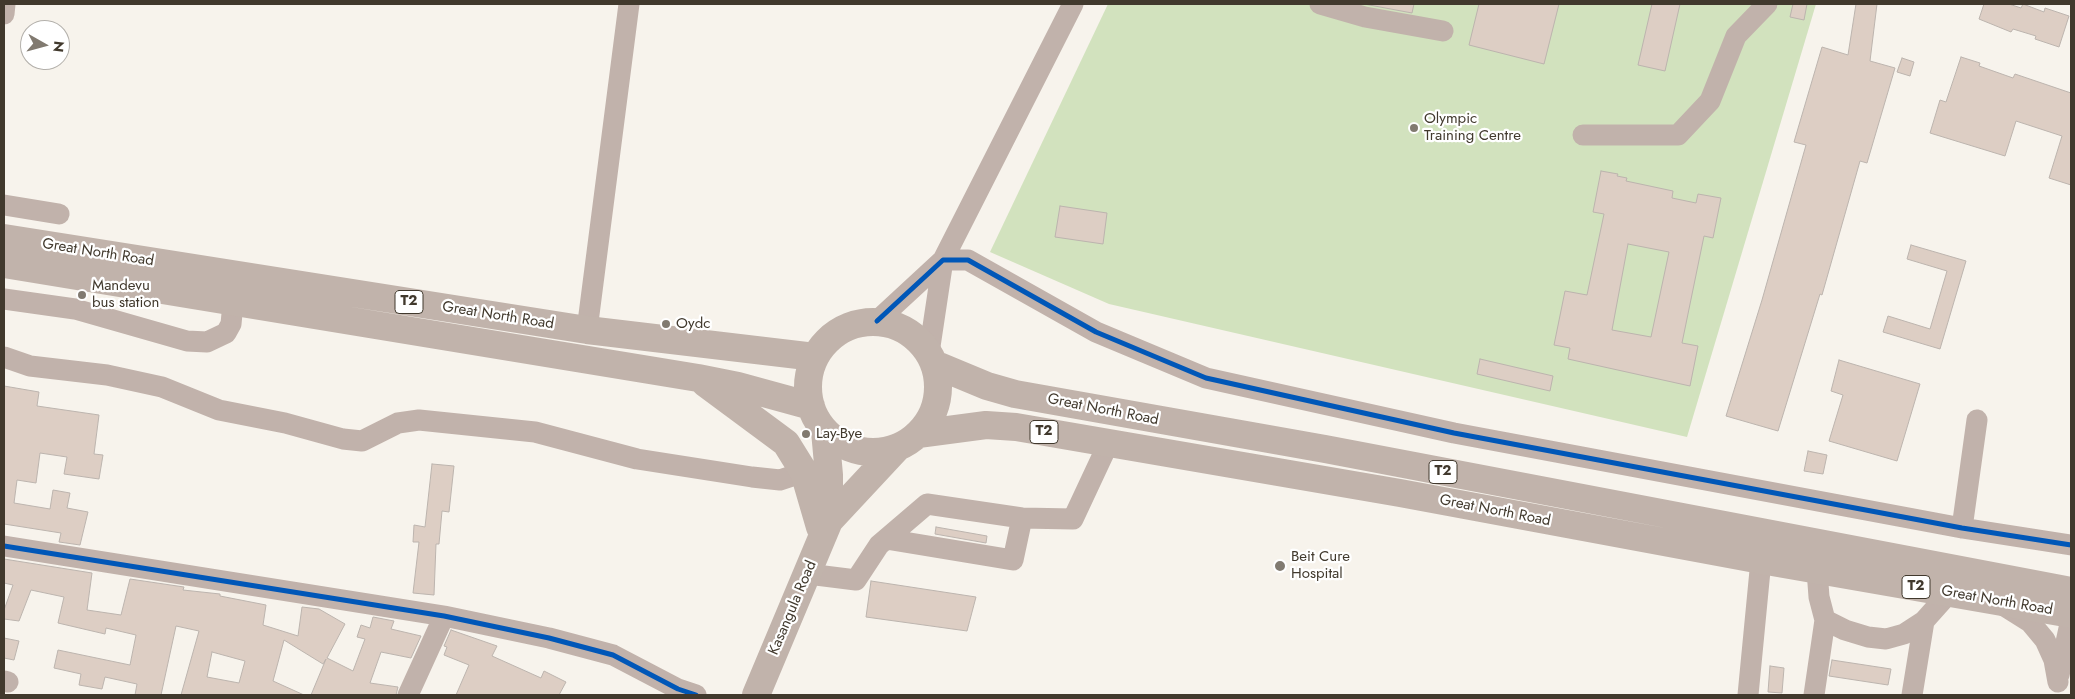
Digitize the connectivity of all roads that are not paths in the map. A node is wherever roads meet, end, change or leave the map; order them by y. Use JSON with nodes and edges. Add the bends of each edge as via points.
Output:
{"nodes":[{"id":1,"x":5,"y":4,"type":"edge"},
{"id":2,"x":629,"y":4,"type":"edge"},
{"id":3,"x":1073,"y":4,"type":"edge"},
{"id":4,"x":1320,"y":4,"type":"edge"},
{"id":5,"x":1767,"y":4,"type":"edge"},
{"id":6,"x":4,"y":14,"type":"edge"},
{"id":7,"x":1444,"y":31,"type":"dead end"},
{"id":8,"x":1583,"y":135,"type":"dead end"},
{"id":9,"x":4,"y":205,"type":"edge"},
{"id":10,"x":60,"y":214,"type":"dead end"},
{"id":11,"x":4,"y":238,"type":"edge"},
{"id":12,"x":943,"y":260,"type":"junction"},
{"id":13,"x":4,"y":264,"type":"edge"},
{"id":14,"x":4,"y":299,"type":"edge"},
{"id":15,"x":233,"y":303,"type":"junction"},
{"id":16,"x":877,"y":321,"type":"junction"},
{"id":17,"x":587,"y":330,"type":"junction"},
{"id":18,"x":4,"y":357,"type":"edge"},
{"id":19,"x":815,"y":357,"type":"junction"},
{"id":20,"x":931,"y":358,"type":"junction"},
{"id":21,"x":698,"y":378,"type":"junction"},
{"id":22,"x":811,"y":406,"type":"junction"},
{"id":23,"x":1978,"y":420,"type":"dead end"},
{"id":24,"x":825,"y":431,"type":"junction"},
{"id":25,"x":908,"y":440,"type":"junction"},
{"id":26,"x":1109,"y":442,"type":"junction"},
{"id":27,"x":804,"y":472,"type":"junction"},
{"id":28,"x":1022,"y":518,"type":"junction"},
{"id":29,"x":1962,"y":528,"type":"junction"},
{"id":30,"x":826,"y":530,"type":"junction"},
{"id":31,"x":886,"y":539,"type":"junction"},
{"id":32,"x":2071,"y":545,"type":"edge"},
{"id":33,"x":4,"y":546,"type":"edge"},
{"id":34,"x":1761,"y":560,"type":"junction"},
{"id":35,"x":1817,"y":570,"type":"junction"},
{"id":36,"x":808,"y":574,"type":"junction"},
{"id":37,"x":2071,"y":591,"type":"edge"},
{"id":38,"x":1949,"y":593,"type":"junction"},
{"id":39,"x":1991,"y":600,"type":"junction"},
{"id":40,"x":2071,"y":614,"type":"edge"},
{"id":41,"x":444,"y":616,"type":"junction"},
{"id":42,"x":2071,"y":619,"type":"edge"},
{"id":43,"x":1825,"y":620,"type":"junction"},
{"id":44,"x":1924,"y":621,"type":"junction"},
{"id":45,"x":2058,"y":688,"type":"edge"},
{"id":46,"x":408,"y":695,"type":"edge"},
{"id":47,"x":696,"y":695,"type":"edge"},
{"id":48,"x":756,"y":695,"type":"edge"},
{"id":49,"x":1748,"y":695,"type":"edge"},
{"id":50,"x":1814,"y":695,"type":"edge"},
{"id":51,"x":1912,"y":695,"type":"edge"}],
"edges":[{"from":1,"to":6,"type":"street"},
{"from":2,"to":17,"type":"street"},
{"from":3,"to":12,"type":"street"},
{"from":4,"to":7,"type":"street","via":[[1365,17]]},
{"from":5,"to":8,"type":"street","via":[[1736,36],[1710,101],[1678,136]]},
{"from":9,"to":10,"type":"street"},
{"from":11,"to":17,"type":"main road","name":"Great North Road","number":"T2"},
{"from":12,"to":16,"type":"street"},
{"from":12,"to":20,"type":"street"},
{"from":12,"to":29,"type":"street","via":[[968,260],[1096,332],[1206,378],[1454,433]]},
{"from":13,"to":15,"type":"main road","name":"Great North Road","number":"T2"},
{"from":14,"to":15,"type":"street","via":[[75,309],[187,341],[207,342],[226,334],[231,324]]},
{"from":15,"to":21,"type":"main road","name":"Great North Road","number":"T2"},
{"from":16,"to":19,"type":"main road","number":"T2","via":[[858,323],[841,330]]},
{"from":16,"to":20,"type":"main road","number":"T2","via":[[912,334]]},
{"from":17,"to":19,"type":"main road","name":"Great North Road","number":"T2"},
{"from":18,"to":27,"type":"street","via":[[30,366],[107,375],[162,387],[219,410],[285,423],[343,440],[362,440],[398,423],[419,420],[535,432],[637,459],[752,477],[780,480]]},
{"from":19,"to":22,"type":"main road","number":"T2","via":[[808,381]]},
{"from":20,"to":25,"type":"main road","via":[[938,388],[936,401],[926,424]]},
{"from":20,"to":37,"type":"main road","name":"Great North Road","number":"T2","via":[[988,386],[1015,394],[1345,453]]},
{"from":21,"to":22,"type":"main road","name":"Great North Road","number":"T2"},
{"from":21,"to":27,"type":"main road","via":[[786,443]]},
{"from":22,"to":24,"type":"main road","number":"T2"},
{"from":23,"to":29,"type":"street"},
{"from":24,"to":25,"type":"main road","number":"T2","via":[[845,446],[865,452],[887,451]]},
{"from":24,"to":30,"type":"main road","name":"Kasangula Road","via":[[830,475]]},
{"from":25,"to":26,"type":"main road","name":"Great North Road","number":"T2","via":[[986,425]]},
{"from":25,"to":30,"type":"main road","name":"Kasangula Road"},
{"from":26,"to":28,"type":"street","via":[[1072,519]]},
{"from":26,"to":34,"type":"main road","name":"Great North Road","number":"T2"},
{"from":27,"to":30,"type":"main road"},
{"from":28,"to":31,"type":"street","via":[[927,504]]},
{"from":28,"to":31,"type":"street","via":[[1013,560]]},
{"from":29,"to":32,"type":"street"},
{"from":30,"to":36,"type":"main road","name":"Kasangula Road"},
{"from":31,"to":36,"type":"street","via":[[856,580]]},
{"from":33,"to":41,"type":"street"},
{"from":34,"to":35,"type":"main road","name":"Great North Road","number":"T2"},
{"from":34,"to":49,"type":"street"},
{"from":35,"to":38,"type":"main road","name":"Great North Road","number":"T2"},
{"from":35,"to":43,"type":"street"},
{"from":36,"to":48,"type":"main road","name":"Kasangula Road"},
{"from":38,"to":39,"type":"main road","name":"Great North Road","number":"T2"},
{"from":38,"to":44,"type":"street"},
{"from":39,"to":40,"type":"main road","name":"Great North Road","number":"T2"},
{"from":39,"to":45,"type":"street","via":[[2030,622],[2045,640],[2054,660]]},
{"from":41,"to":46,"type":"street"},
{"from":41,"to":47,"type":"street","via":[[613,655]]},
{"from":42,"to":45,"type":"street"},
{"from":43,"to":44,"type":"street","via":[[1845,630],[1886,639],[1904,634]]},
{"from":43,"to":50,"type":"street"},
{"from":44,"to":51,"type":"street"}]}
